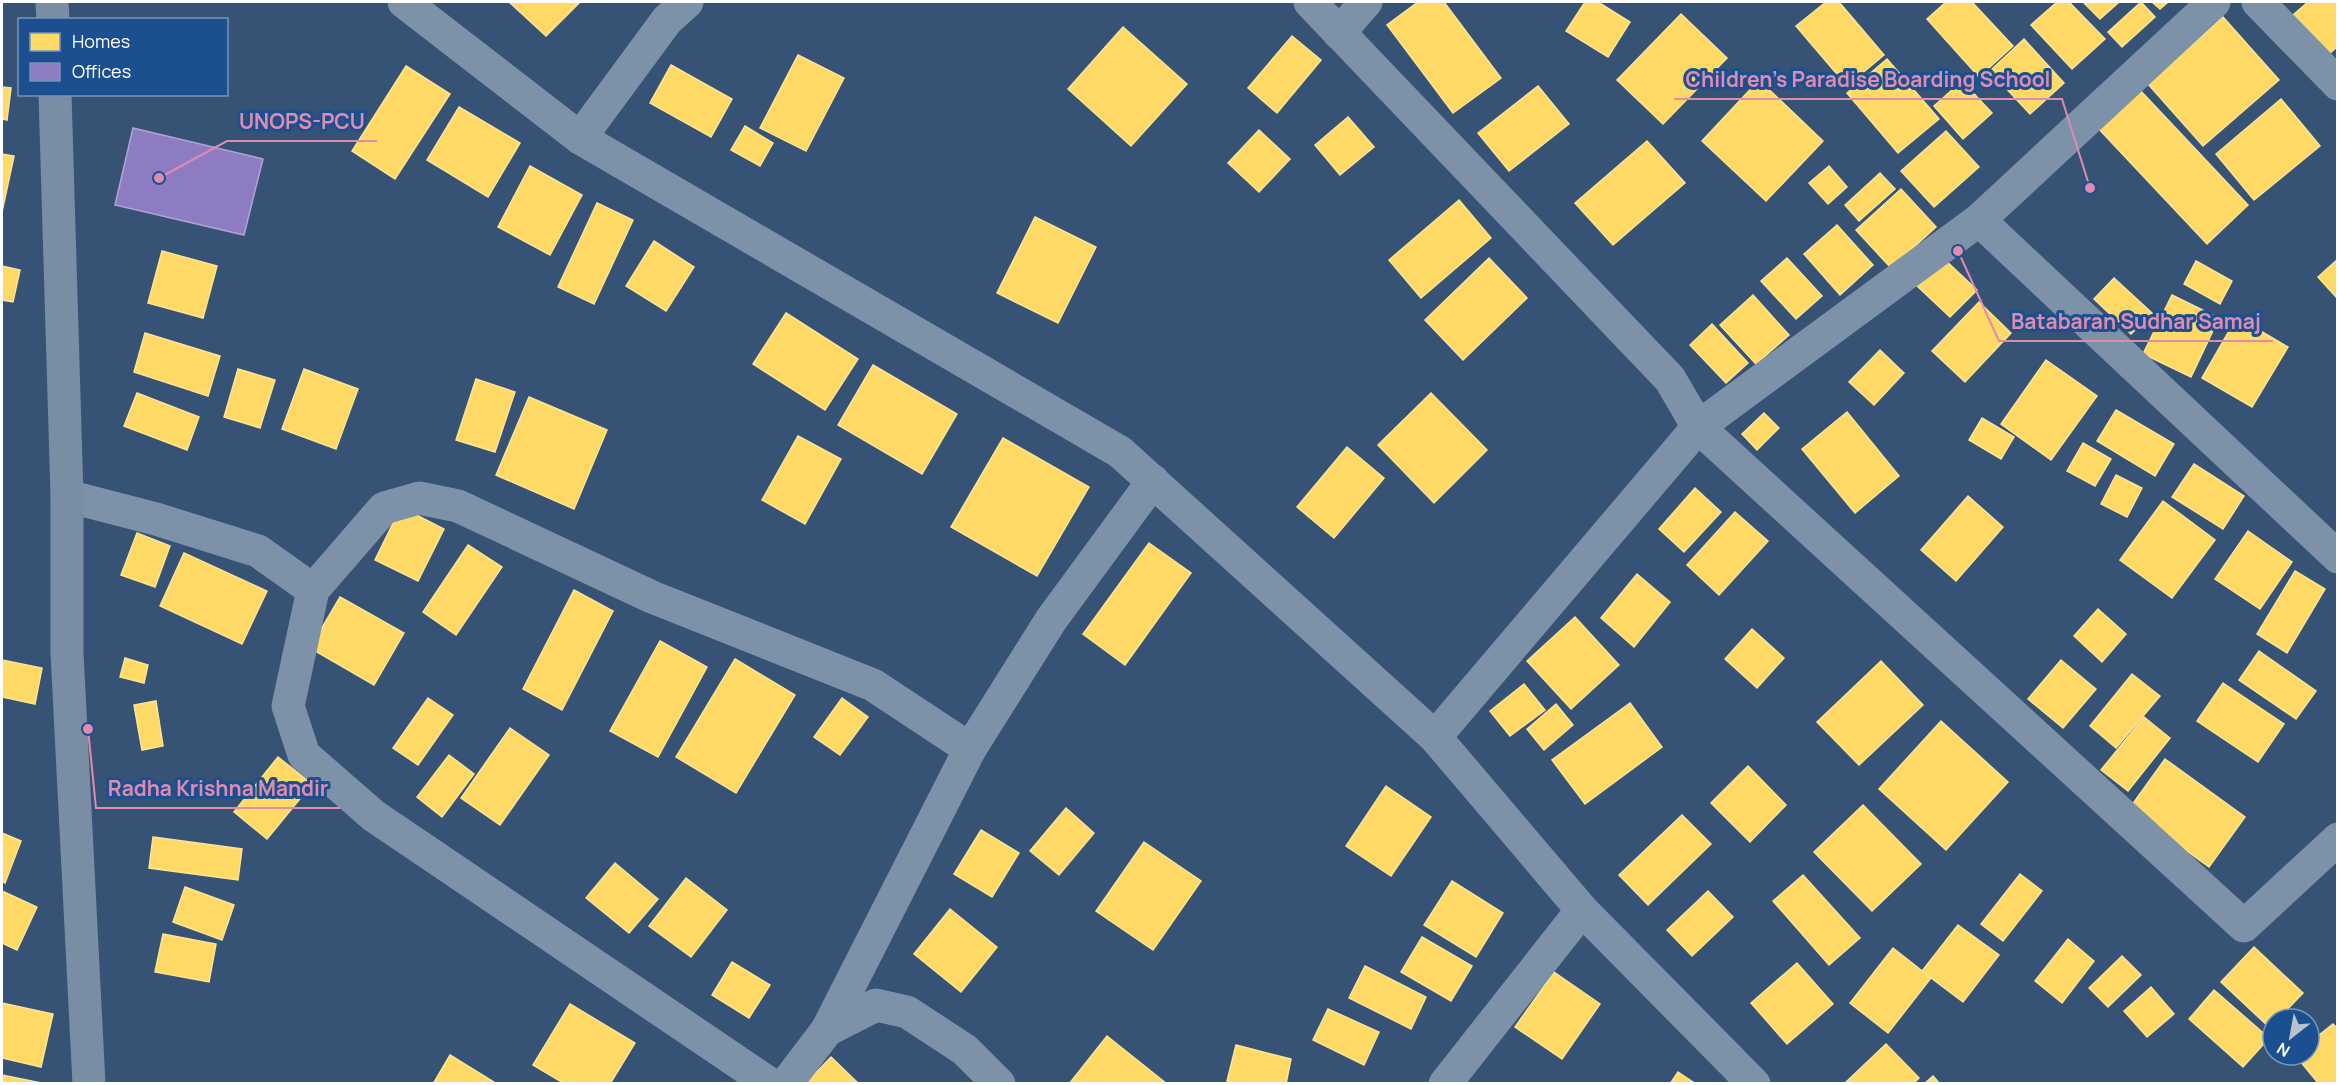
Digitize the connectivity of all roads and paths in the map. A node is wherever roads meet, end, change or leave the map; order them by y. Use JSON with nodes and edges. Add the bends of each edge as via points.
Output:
{"nodes":[{"id":1,"x":52,"y":2,"type":"edge"},
{"id":2,"x":404,"y":2,"type":"edge"},
{"id":3,"x":687,"y":2,"type":"edge"},
{"id":4,"x":1310,"y":2,"type":"edge"},
{"id":5,"x":1366,"y":2,"type":"edge"},
{"id":6,"x":2214,"y":2,"type":"edge"},
{"id":7,"x":2258,"y":2,"type":"edge"},
{"id":8,"x":53,"y":18,"type":"edge"},
{"id":9,"x":1339,"y":33,"type":"junction"},
{"id":10,"x":2337,"y":84,"type":"edge"},
{"id":11,"x":55,"y":96,"type":"edge"},
{"id":12,"x":580,"y":138,"type":"junction"},
{"id":13,"x":1979,"y":220,"type":"junction"},
{"id":14,"x":1698,"y":427,"type":"junction"},
{"id":15,"x":1153,"y":481,"type":"junction"},
{"id":16,"x":68,"y":496,"type":"junction"},
{"id":17,"x":2337,"y":556,"type":"edge"},
{"id":18,"x":313,"y":590,"type":"junction"},
{"id":19,"x":1435,"y":737,"type":"junction"},
{"id":20,"x":970,"y":749,"type":"junction"},
{"id":21,"x":2337,"y":839,"type":"edge"},
{"id":22,"x":1582,"y":910,"type":"junction"},
{"id":23,"x":827,"y":1030,"type":"junction"},
{"id":24,"x":89,"y":1083,"type":"edge"},
{"id":25,"x":770,"y":1083,"type":"edge"},
{"id":26,"x":786,"y":1083,"type":"edge"},
{"id":27,"x":999,"y":1083,"type":"edge"},
{"id":28,"x":1445,"y":1083,"type":"edge"},
{"id":29,"x":1754,"y":1083,"type":"edge"}],
"edges":[{"from":1,"to":8,"type":"street"},
{"from":2,"to":12,"type":"street"},
{"from":3,"to":12,"type":"street","via":[[667,20]]},
{"from":4,"to":9,"type":"street"},
{"from":5,"to":9,"type":"street"},
{"from":6,"to":13,"type":"street"},
{"from":7,"to":10,"type":"street"},
{"from":9,"to":14,"type":"street","via":[[1670,379]]},
{"from":11,"to":16,"type":"street"},
{"from":12,"to":15,"type":"street","via":[[1120,452]]},
{"from":13,"to":14,"type":"street"},
{"from":13,"to":17,"type":"street"},
{"from":14,"to":19,"type":"street"},
{"from":14,"to":21,"type":"street","via":[[2244,926]]},
{"from":15,"to":19,"type":"street"},
{"from":15,"to":20,"type":"street","via":[[1051,620]]},
{"from":16,"to":18,"type":"street","via":[[258,551]]},
{"from":16,"to":24,"type":"street","via":[[67,653]]},
{"from":18,"to":20,"type":"street","via":[[384,508],[419,498],[458,506],[652,597],[873,685]]},
{"from":18,"to":25,"type":"street","via":[[288,706],[304,755],[374,816]]},
{"from":19,"to":22,"type":"street"},
{"from":20,"to":23,"type":"street"},
{"from":22,"to":28,"type":"street"},
{"from":22,"to":29,"type":"street"},
{"from":23,"to":26,"type":"street"},
{"from":23,"to":27,"type":"street","via":[[876,1005],[907,1012],[965,1050]]}]}
